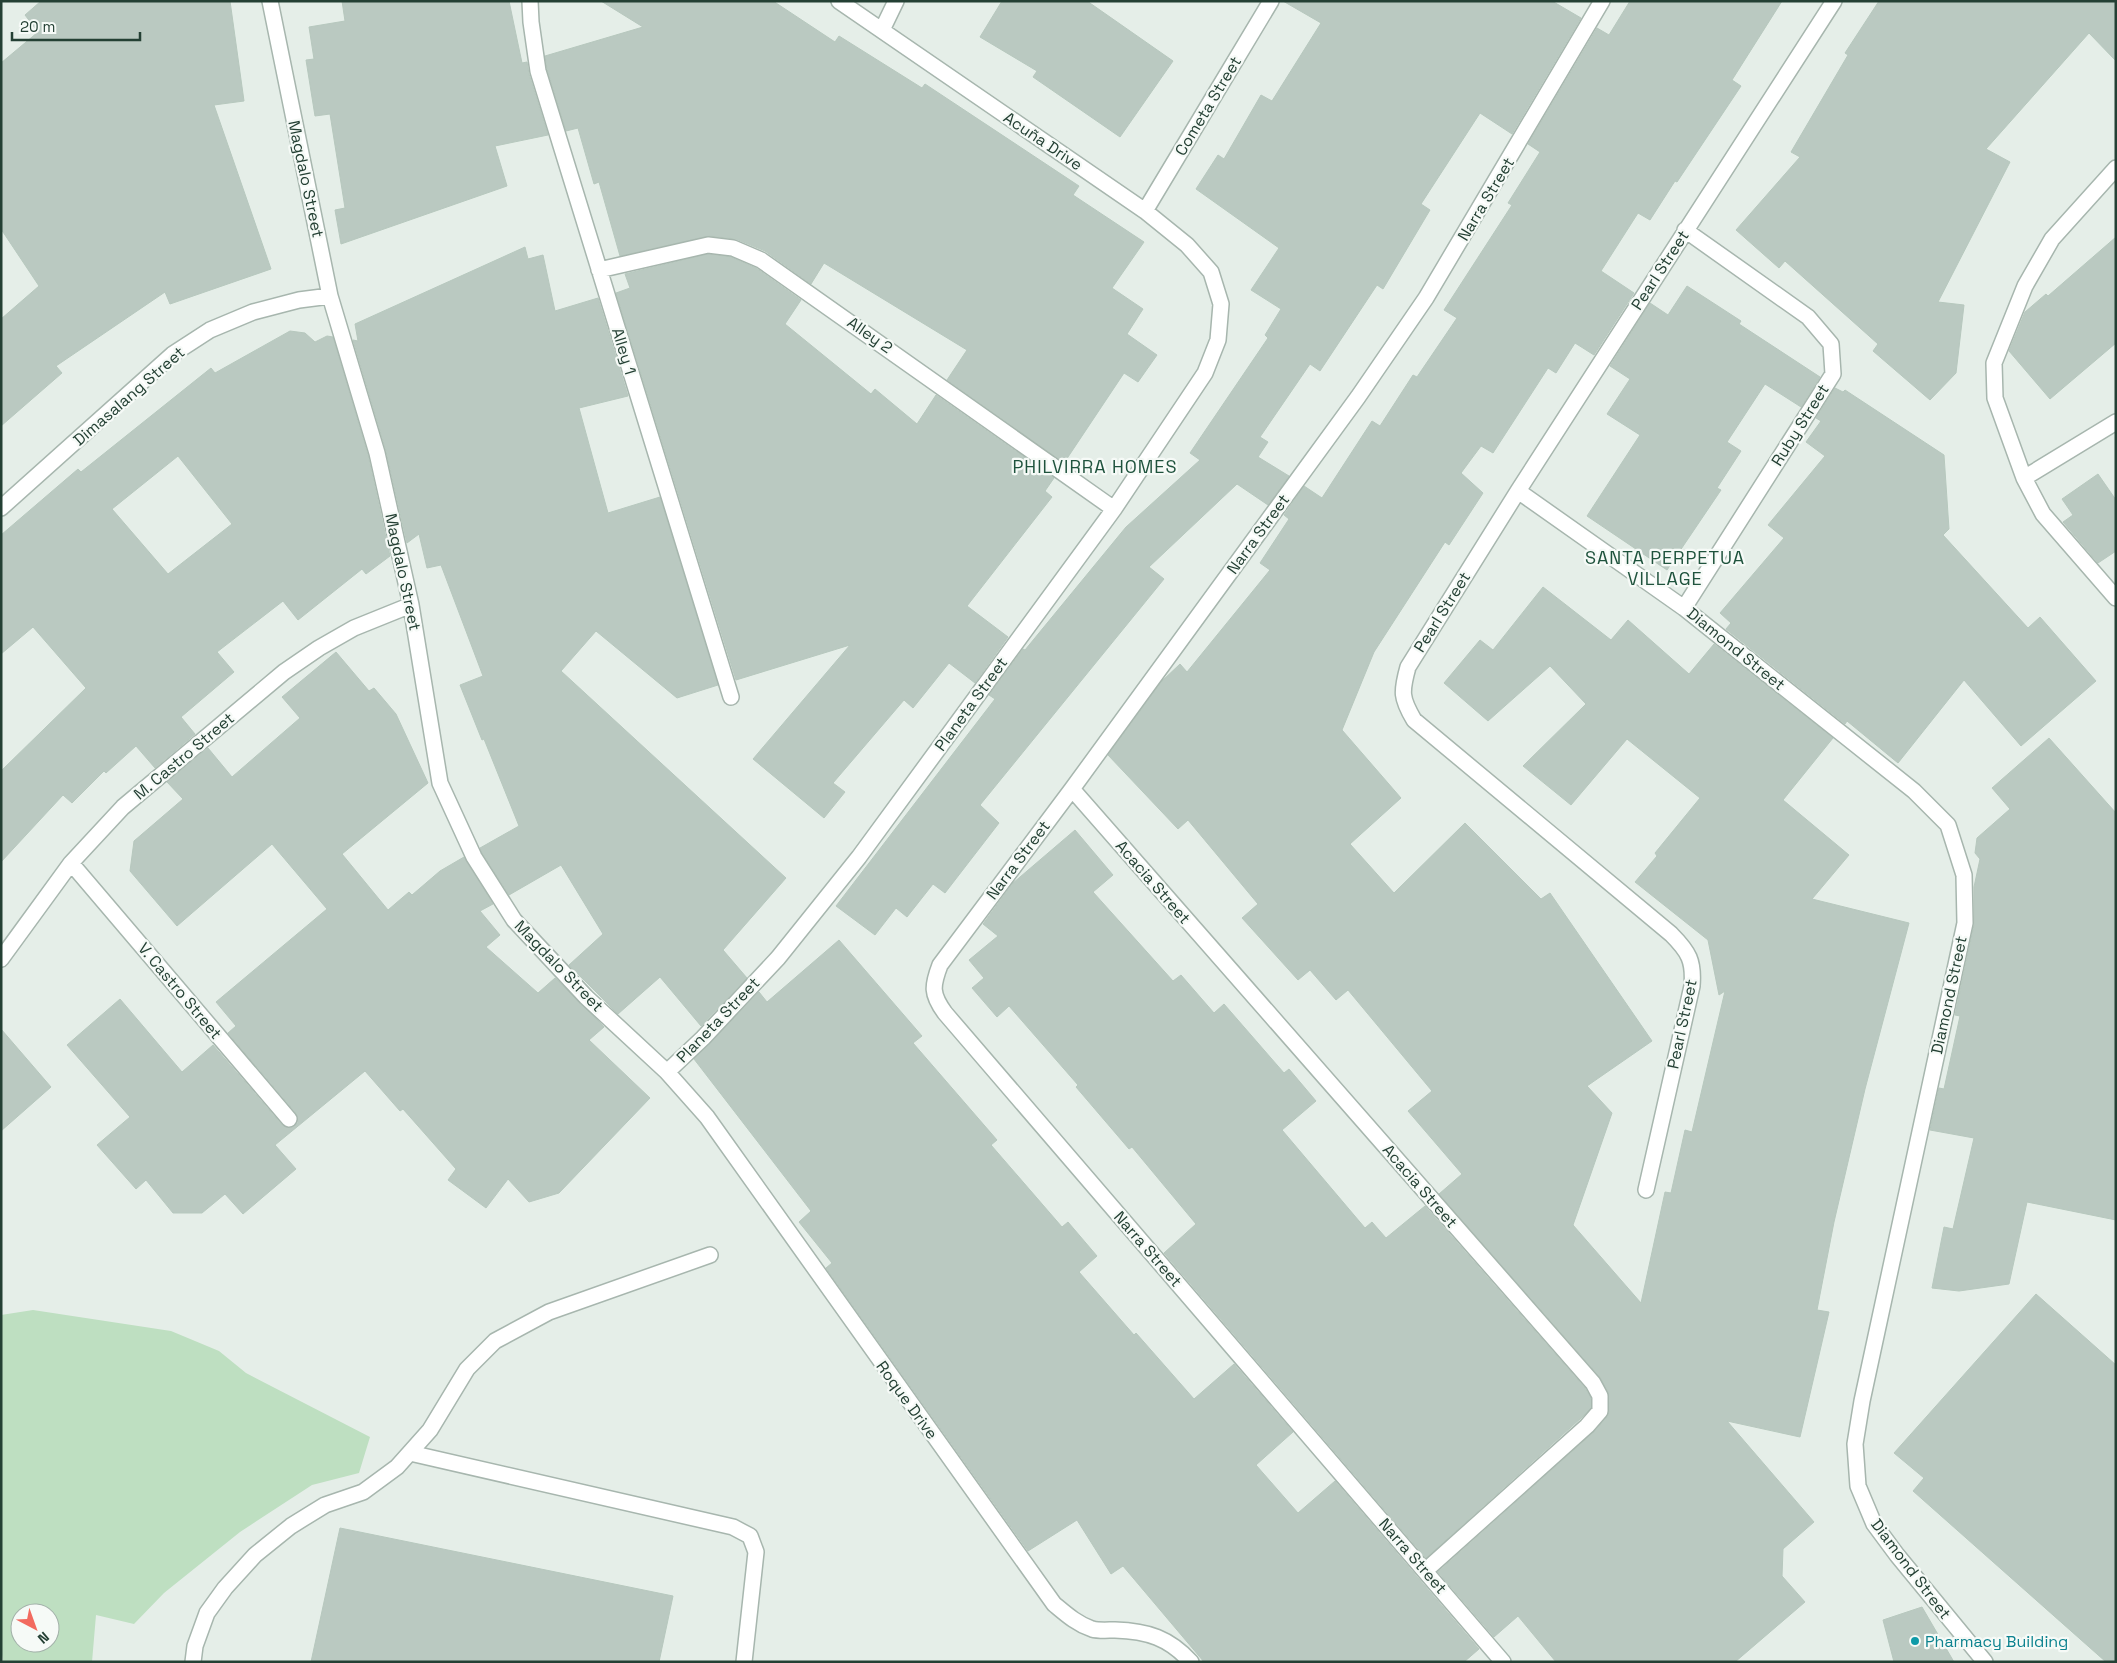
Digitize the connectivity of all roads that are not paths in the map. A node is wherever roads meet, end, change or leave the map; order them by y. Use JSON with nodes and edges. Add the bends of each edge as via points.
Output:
{"nodes":[{"id":1,"x":270,"y":1,"type":"edge"},
{"id":2,"x":530,"y":1,"type":"edge"},
{"id":3,"x":839,"y":1,"type":"edge"},
{"id":4,"x":896,"y":1,"type":"edge"},
{"id":5,"x":1271,"y":1,"type":"edge"},
{"id":6,"x":1602,"y":1,"type":"edge"},
{"id":7,"x":1834,"y":1,"type":"edge"},
{"id":8,"x":882,"y":30,"type":"junction"},
{"id":9,"x":2116,"y":168,"type":"edge"},
{"id":10,"x":1144,"y":211,"type":"junction"},
{"id":11,"x":1685,"y":230,"type":"junction"},
{"id":12,"x":599,"y":270,"type":"junction"},
{"id":13,"x":330,"y":296,"type":"junction"},
{"id":14,"x":1221,"y":304,"type":"joint"},
{"id":15,"x":2116,"y":422,"type":"edge"},
{"id":16,"x":2024,"y":478,"type":"junction"},
{"id":17,"x":1518,"y":491,"type":"junction"},
{"id":18,"x":1,"y":508,"type":"edge"},
{"id":19,"x":1114,"y":509,"type":"junction"},
{"id":20,"x":2116,"y":598,"type":"edge"},
{"id":21,"x":411,"y":605,"type":"junction"},
{"id":22,"x":1684,"y":608,"type":"junction"},
{"id":23,"x":731,"y":697,"type":"dead end"},
{"id":24,"x":1072,"y":789,"type":"junction"},
{"id":25,"x":71,"y":862,"type":"junction"},
{"id":26,"x":1,"y":959,"type":"edge"},
{"id":27,"x":667,"y":1072,"type":"junction"},
{"id":28,"x":289,"y":1120,"type":"dead end"},
{"id":29,"x":1646,"y":1190,"type":"dead end"},
{"id":30,"x":710,"y":1255,"type":"dead end"},
{"id":31,"x":410,"y":1453,"type":"junction"},
{"id":32,"x":1425,"y":1570,"type":"junction"},
{"id":33,"x":194,"y":1662,"type":"edge"},
{"id":34,"x":744,"y":1662,"type":"edge"},
{"id":35,"x":1192,"y":1662,"type":"edge"},
{"id":36,"x":1503,"y":1662,"type":"edge"},
{"id":37,"x":1985,"y":1662,"type":"edge"}],
"edges":[{"from":1,"to":13,"type":"street","name":"Magdalo Street"},
{"from":2,"to":12,"type":"street","name":"Alley 1","via":[[538,71]]},
{"from":3,"to":8,"type":"street","name":"Acuña Drive"},
{"from":4,"to":8,"type":"street"},
{"from":5,"to":10,"type":"street","name":"Cometa Street"},
{"from":6,"to":24,"type":"street","name":"Narra Street","via":[[1426,298],[1352,405]]},
{"from":7,"to":11,"type":"street","name":"Pearl Street"},
{"from":8,"to":10,"type":"street","name":"Acuña Drive"},
{"from":9,"to":16,"type":"street","via":[[2052,239],[2025,286],[1994,363],[1995,398]]},
{"from":10,"to":14,"type":"street","name":"Acuña Drive","via":[[1187,245],[1211,272]]},
{"from":11,"to":17,"type":"street","name":"Pearl Street"},
{"from":11,"to":22,"type":"street","name":"Ruby Street","via":[[1808,317],[1831,344],[1833,374]]},
{"from":12,"to":19,"type":"street","name":"Alley 2","via":[[708,245],[734,248],[761,260]]},
{"from":12,"to":23,"type":"street","name":"Alley 1"},
{"from":13,"to":18,"type":"street","name":"Dimasalang Street","via":[[253,312],[210,330],[173,354]]},
{"from":13,"to":21,"type":"street","name":"Magdalo Street","via":[[377,453]]},
{"from":14,"to":19,"type":"street","name":"Planeta Street","via":[[1218,340],[1205,373]]},
{"from":15,"to":16,"type":"street"},
{"from":16,"to":20,"type":"street","via":[[2043,514]]},
{"from":17,"to":22,"type":"street","name":"Diamond Street"},
{"from":17,"to":29,"type":"street","name":"Pearl Street","via":[[1408,667],[1403,685],[1404,703],[1414,720],[1430,734],[1686,948],[1693,968],[1692,986]]},
{"from":19,"to":27,"type":"street","name":"Planeta Street","via":[[859,857],[778,958]]},
{"from":21,"to":25,"type":"street","name":"M. Castro Street","via":[[354,628],[284,672],[123,807]]},
{"from":21,"to":27,"type":"street","name":"Magdalo Street","via":[[440,783],[474,857],[514,920],[543,953]]},
{"from":22,"to":37,"type":"street","name":"Diamond Street","via":[[1914,791],[1948,825],[1964,875],[1965,923],[1855,1444],[1858,1486],[1874,1524]]},
{"from":24,"to":32,"type":"street","name":"Narra Street","via":[[940,965],[933,982],[935,1000]]},
{"from":24,"to":32,"type":"street","name":"Acacia Street","via":[[1587,1376],[1600,1396],[1600,1411],[1587,1426]]},
{"from":25,"to":26,"type":"street","name":"M. Castro Street"},
{"from":25,"to":28,"type":"street","name":"V. Castro Street"},
{"from":27,"to":35,"type":"street","name":"Roque Drive","via":[[707,1117],[1054,1604],[1074,1622],[1094,1630],[1156,1636],[1173,1644]]},
{"from":30,"to":31,"type":"street","via":[[549,1312],[495,1341],[466,1369],[430,1430]]},
{"from":31,"to":33,"type":"street","via":[[363,1492],[325,1506],[292,1526],[255,1555],[208,1612],[195,1646]]},
{"from":31,"to":34,"type":"street","via":[[733,1527],[750,1536],[756,1552]]},
{"from":32,"to":36,"type":"street","name":"Narra Street"}]}
